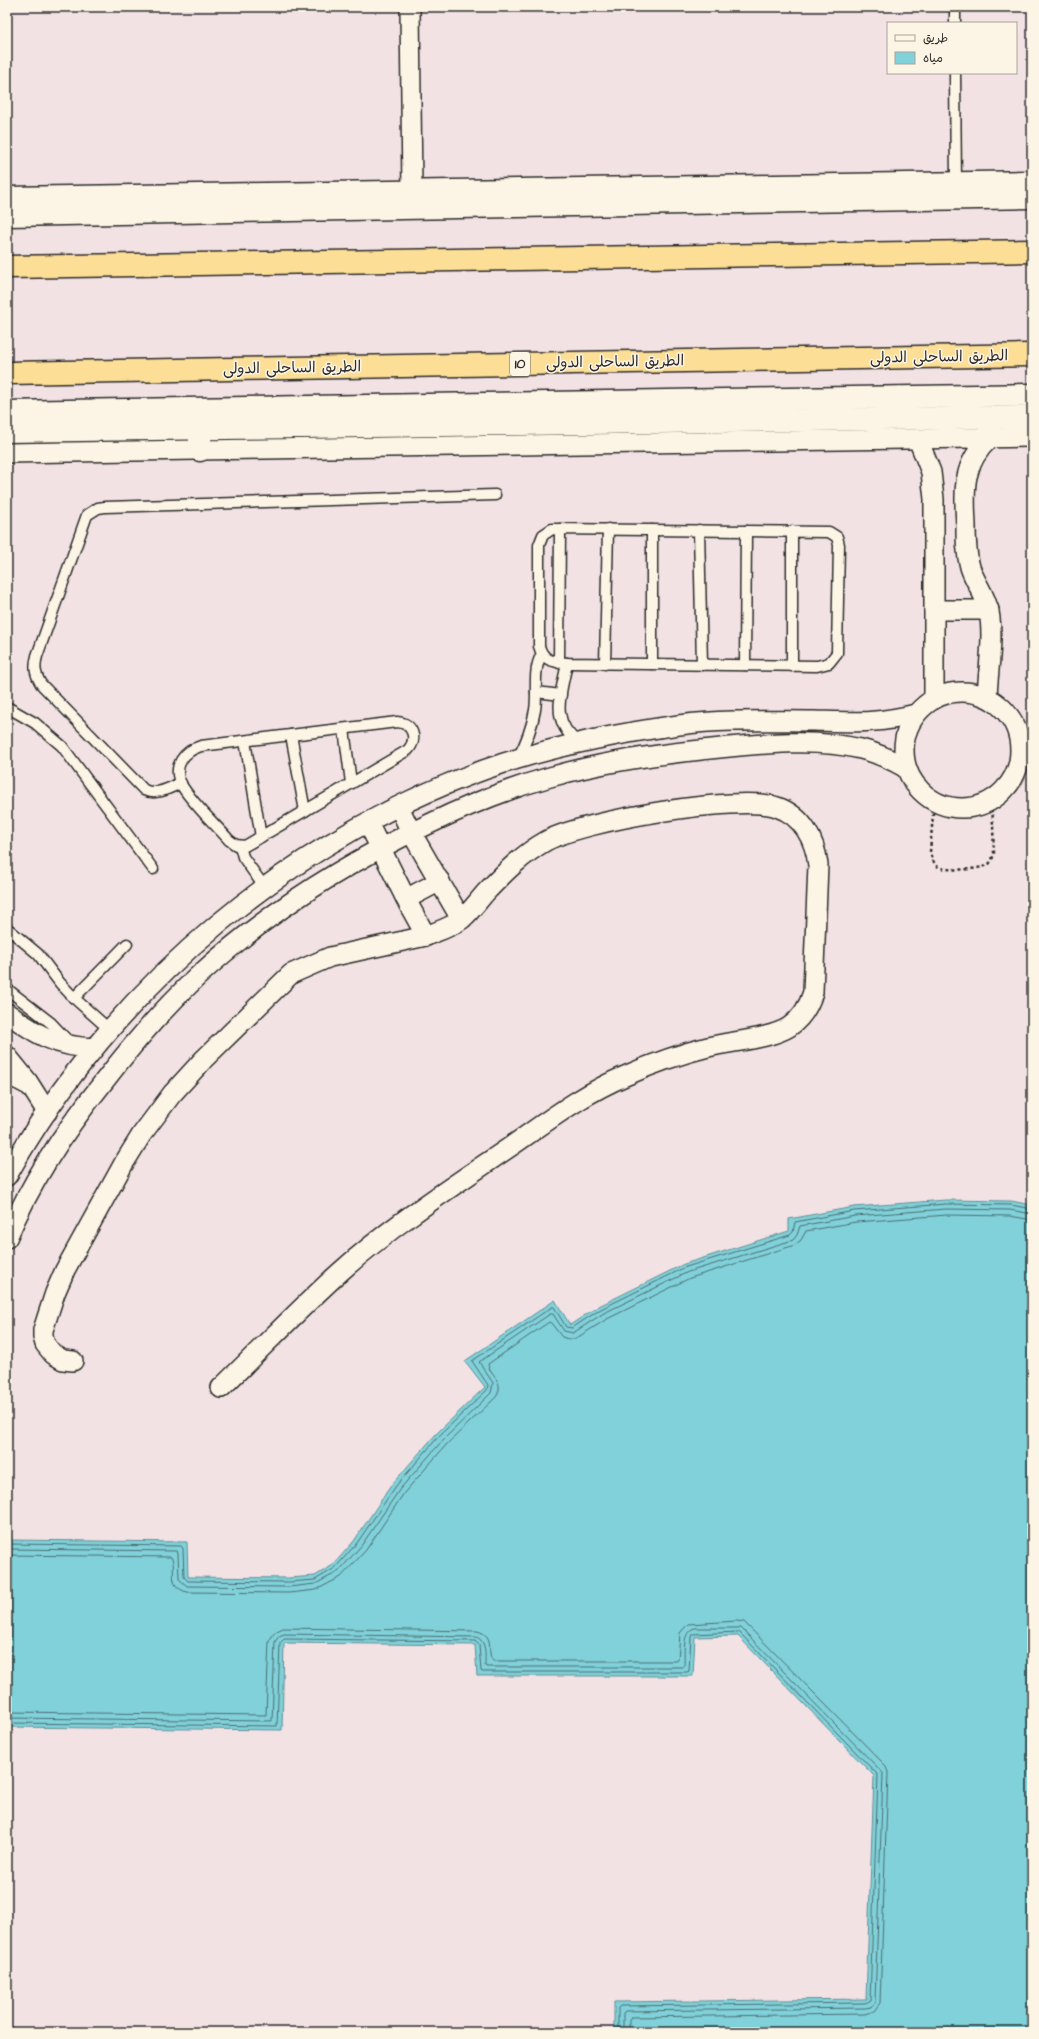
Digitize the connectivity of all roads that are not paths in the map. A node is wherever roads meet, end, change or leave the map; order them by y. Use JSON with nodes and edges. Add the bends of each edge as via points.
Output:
{"nodes":[{"id":1,"x":410,"y":7,"type":"edge"},
{"id":2,"x":955,"y":7,"type":"edge"},
{"id":3,"x":955,"y":22,"type":"edge"},
{"id":4,"x":955,"y":74,"type":"edge"},
{"id":5,"x":1032,"y":182,"type":"edge"},
{"id":6,"x":956,"y":183,"type":"junction"},
{"id":7,"x":412,"y":192,"type":"junction"},
{"id":8,"x":1032,"y":197,"type":"edge"},
{"id":9,"x":7,"y":198,"type":"edge"},
{"id":10,"x":7,"y":215,"type":"edge"},
{"id":11,"x":1032,"y":251,"type":"edge"},
{"id":12,"x":7,"y":267,"type":"edge"},
{"id":13,"x":1032,"y":355,"type":"edge"},
{"id":14,"x":7,"y":372,"type":"edge"},
{"id":15,"x":1032,"y":396,"type":"edge"},
{"id":16,"x":7,"y":412,"type":"edge"},
{"id":17,"x":1032,"y":417,"type":"edge"},
{"id":18,"x":990,"y":428,"type":"junction"},
{"id":19,"x":7,"y":431,"type":"edge"},
{"id":20,"x":1032,"y":437,"type":"edge"},
{"id":21,"x":200,"y":439,"type":"junction"},
{"id":22,"x":918,"y":439,"type":"junction"},
{"id":23,"x":7,"y":453,"type":"edge"},
{"id":24,"x":495,"y":496,"type":"dead end"},
{"id":25,"x":560,"y":529,"type":"junction"},
{"id":26,"x":608,"y":529,"type":"junction"},
{"id":27,"x":652,"y":530,"type":"junction"},
{"id":28,"x":699,"y":530,"type":"junction"},
{"id":29,"x":746,"y":531,"type":"junction"},
{"id":30,"x":792,"y":531,"type":"junction"},
{"id":31,"x":934,"y":610,"type":"junction"},
{"id":32,"x":989,"y":610,"type":"junction"},
{"id":33,"x":542,"y":654,"type":"junction"},
{"id":34,"x":563,"y":663,"type":"junction"},
{"id":35,"x":605,"y":664,"type":"junction"},
{"id":36,"x":652,"y":664,"type":"junction"},
{"id":37,"x":702,"y":665,"type":"junction"},
{"id":38,"x":745,"y":665,"type":"junction"},
{"id":39,"x":792,"y":666,"type":"junction"},
{"id":40,"x":536,"y":692,"type":"junction"},
{"id":41,"x":561,"y":695,"type":"junction"},
{"id":42,"x":987,"y":697,"type":"junction"},
{"id":43,"x":934,"y":699,"type":"junction"},
{"id":44,"x":7,"y":707,"type":"edge"},
{"id":45,"x":916,"y":714,"type":"junction"},
{"id":46,"x":1012,"y":719,"type":"junction"},
{"id":47,"x":1032,"y":725,"type":"edge"},
{"id":48,"x":344,"y":729,"type":"junction"},
{"id":49,"x":291,"y":735,"type":"junction"},
{"id":50,"x":245,"y":741,"type":"junction"},
{"id":51,"x":580,"y":743,"type":"junction"},
{"id":52,"x":517,"y":760,"type":"junction"},
{"id":53,"x":1032,"y":764,"type":"edge"},
{"id":54,"x":906,"y":768,"type":"junction"},
{"id":55,"x":1013,"y":779,"type":"junction"},
{"id":56,"x":181,"y":783,"type":"junction"},
{"id":57,"x":351,"y":783,"type":"junction"},
{"id":58,"x":399,"y":807,"type":"junction"},
{"id":59,"x":305,"y":811,"type":"junction"},
{"id":60,"x":368,"y":823,"type":"junction"},
{"id":61,"x":411,"y":832,"type":"junction"},
{"id":62,"x":261,"y":837,"type":"junction"},
{"id":63,"x":240,"y":846,"type":"junction"},
{"id":64,"x":381,"y":848,"type":"junction"},
{"id":65,"x":153,"y":869,"type":"dead end"},
{"id":66,"x":440,"y":881,"type":"junction"},
{"id":67,"x":265,"y":888,"type":"junction"},
{"id":68,"x":406,"y":899,"type":"junction"},
{"id":69,"x":461,"y":920,"type":"junction"},
{"id":70,"x":7,"y":928,"type":"edge"},
{"id":71,"x":426,"y":936,"type":"junction"},
{"id":72,"x":127,"y":944,"type":"dead end"},
{"id":73,"x":177,"y":960,"type":"junction"},
{"id":74,"x":196,"y":978,"type":"junction"},
{"id":75,"x":7,"y":989,"type":"edge"},
{"id":76,"x":74,"y":998,"type":"junction"},
{"id":77,"x":7,"y":1013,"type":"edge"},
{"id":78,"x":102,"y":1039,"type":"junction"},
{"id":79,"x":73,"y":1047,"type":"junction"},
{"id":80,"x":125,"y":1054,"type":"junction"},
{"id":81,"x":7,"y":1056,"type":"edge"},
{"id":82,"x":7,"y":1079,"type":"edge"},
{"id":83,"x":37,"y":1095,"type":"junction"},
{"id":84,"x":47,"y":1112,"type":"junction"},
{"id":85,"x":7,"y":1176,"type":"edge"},
{"id":86,"x":7,"y":1183,"type":"edge"},
{"id":87,"x":28,"y":1195,"type":"junction"},
{"id":88,"x":7,"y":1238,"type":"edge"},
{"id":89,"x":73,"y":1361,"type":"dead end"},
{"id":90,"x":221,"y":1388,"type":"dead end"}],
"edges":[{"from":1,"to":7,"type":"street"},
{"from":2,"to":3,"type":"lane"},
{"from":4,"to":6,"type":"lane"},
{"from":5,"to":6,"type":"main road"},
{"from":6,"to":7,"type":"main road"},
{"from":7,"to":9,"type":"main road"},
{"from":8,"to":10,"type":"main road"},
{"from":11,"to":12,"type":"highway"},
{"from":13,"to":14,"type":"highway","name":"الطريق الساحلى الدولى","number":"10"},
{"from":15,"to":16,"type":"main road"},
{"from":17,"to":18,"type":"main road"},
{"from":18,"to":20,"type":"street"},
{"from":18,"to":21,"type":"main road"},
{"from":18,"to":22,"type":"street"},
{"from":18,"to":32,"type":"street","via":[[970,464],[965,486],[968,559]]},
{"from":19,"to":21,"type":"main road"},
{"from":21,"to":22,"type":"street"},
{"from":21,"to":23,"type":"street"},
{"from":22,"to":31,"type":"street","via":[[926,455],[934,486]]},
{"from":24,"to":56,"type":"lane","via":[[105,507],[87,515],[37,656],[37,678],[144,790],[154,793]]},
{"from":25,"to":26,"type":"lane"},
{"from":25,"to":33,"type":"lane","via":[[547,531],[539,545],[539,646]]},
{"from":25,"to":34,"type":"lane"},
{"from":26,"to":27,"type":"lane"},
{"from":26,"to":35,"type":"lane"},
{"from":27,"to":28,"type":"lane"},
{"from":27,"to":36,"type":"lane"},
{"from":28,"to":29,"type":"lane"},
{"from":28,"to":37,"type":"lane"},
{"from":29,"to":30,"type":"lane"},
{"from":29,"to":38,"type":"lane"},
{"from":30,"to":39,"type":"lane"},
{"from":30,"to":39,"type":"lane","via":[[829,532],[837,537],[839,545],[837,653],[823,665]]},
{"from":31,"to":32,"type":"street"},
{"from":31,"to":43,"type":"street"},
{"from":32,"to":42,"type":"street"},
{"from":33,"to":34,"type":"lane","via":[[549,661]]},
{"from":33,"to":40,"type":"lane","via":[[537,667]]},
{"from":34,"to":35,"type":"lane"},
{"from":34,"to":41,"type":"lane"},
{"from":35,"to":36,"type":"lane"},
{"from":36,"to":37,"type":"lane"},
{"from":37,"to":38,"type":"lane"},
{"from":38,"to":39,"type":"lane"},
{"from":40,"to":41,"type":"lane"},
{"from":40,"to":52,"type":"lane","via":[[532,724]]},
{"from":41,"to":51,"type":"lane","via":[[561,723]]},
{"from":42,"to":43,"type":"street","via":[[960,692]]},
{"from":42,"to":46,"type":"street","via":[[1005,710]]},
{"from":43,"to":45,"type":"street"},
{"from":44,"to":65,"type":"lane","via":[[35,722],[62,746]]},
{"from":45,"to":51,"type":"street","via":[[878,722],[737,721],[681,725]]},
{"from":45,"to":54,"type":"street","via":[[904,740]]},
{"from":46,"to":47,"type":"street"},
{"from":46,"to":55,"type":"street","via":[[1019,734],[1021,749],[1019,765]]},
{"from":48,"to":49,"type":"lane"},
{"from":48,"to":57,"type":"lane"},
{"from":48,"to":57,"type":"lane","via":[[402,722],[410,728],[414,737],[408,750]]},
{"from":49,"to":50,"type":"lane"},
{"from":49,"to":59,"type":"lane"},
{"from":50,"to":56,"type":"lane","via":[[201,746],[186,753],[178,768]]},
{"from":50,"to":62,"type":"lane"},
{"from":51,"to":52,"type":"street"},
{"from":52,"to":58,"type":"street","via":[[469,776]]},
{"from":53,"to":55,"type":"street"},
{"from":54,"to":55,"type":"street","via":[[912,781],[922,792],[948,807],[978,806],[992,800],[1004,791]]},
{"from":54,"to":61,"type":"street","via":[[880,755],[839,744],[741,746],[687,751],[601,765],[550,777],[481,801]]},
{"from":56,"to":63,"type":"lane","via":[[228,840]]},
{"from":57,"to":59,"type":"lane"},
{"from":58,"to":60,"type":"street"},
{"from":58,"to":61,"type":"street"},
{"from":59,"to":62,"type":"lane"},
{"from":60,"to":64,"type":"street"},
{"from":60,"to":67,"type":"street","via":[[320,850]]},
{"from":61,"to":64,"type":"street"},
{"from":61,"to":66,"type":"street"},
{"from":62,"to":63,"type":"lane"},
{"from":63,"to":67,"type":"lane","via":[[244,857]]},
{"from":64,"to":68,"type":"street"},
{"from":64,"to":74,"type":"street","via":[[290,903]]},
{"from":66,"to":68,"type":"street"},
{"from":66,"to":69,"type":"street"},
{"from":67,"to":73,"type":"street","via":[[206,933]]},
{"from":68,"to":71,"type":"street"},
{"from":69,"to":71,"type":"street"},
{"from":69,"to":90,"type":"street","via":[[498,879],[538,846],[572,831],[628,818],[714,806],[767,804],[778,807],[798,819],[813,840],[816,852],[818,865],[813,992],[807,1008],[796,1022],[770,1035],[706,1048],[650,1065],[575,1102],[376,1242],[339,1273]]},
{"from":70,"to":76,"type":"lane","via":[[38,954]]},
{"from":71,"to":89,"type":"street","via":[[330,957],[291,974],[204,1058],[172,1094],[124,1163],[55,1293],[43,1337],[53,1354],[63,1360]]},
{"from":72,"to":76,"type":"lane"},
{"from":73,"to":74,"type":"street"},
{"from":73,"to":78,"type":"street"},
{"from":74,"to":80,"type":"street"},
{"from":75,"to":79,"type":"lane","via":[[51,1023]]},
{"from":76,"to":78,"type":"lane"},
{"from":77,"to":79,"type":"street","via":[[40,1036]]},
{"from":78,"to":79,"type":"street"},
{"from":78,"to":80,"type":"street"},
{"from":78,"to":84,"type":"street"},
{"from":80,"to":87,"type":"street","via":[[68,1130]]},
{"from":81,"to":83,"type":"street"},
{"from":82,"to":83,"type":"lane"},
{"from":83,"to":84,"type":"street"},
{"from":84,"to":85,"type":"street"},
{"from":86,"to":87,"type":"street"},
{"from":87,"to":88,"type":"street"}]}
